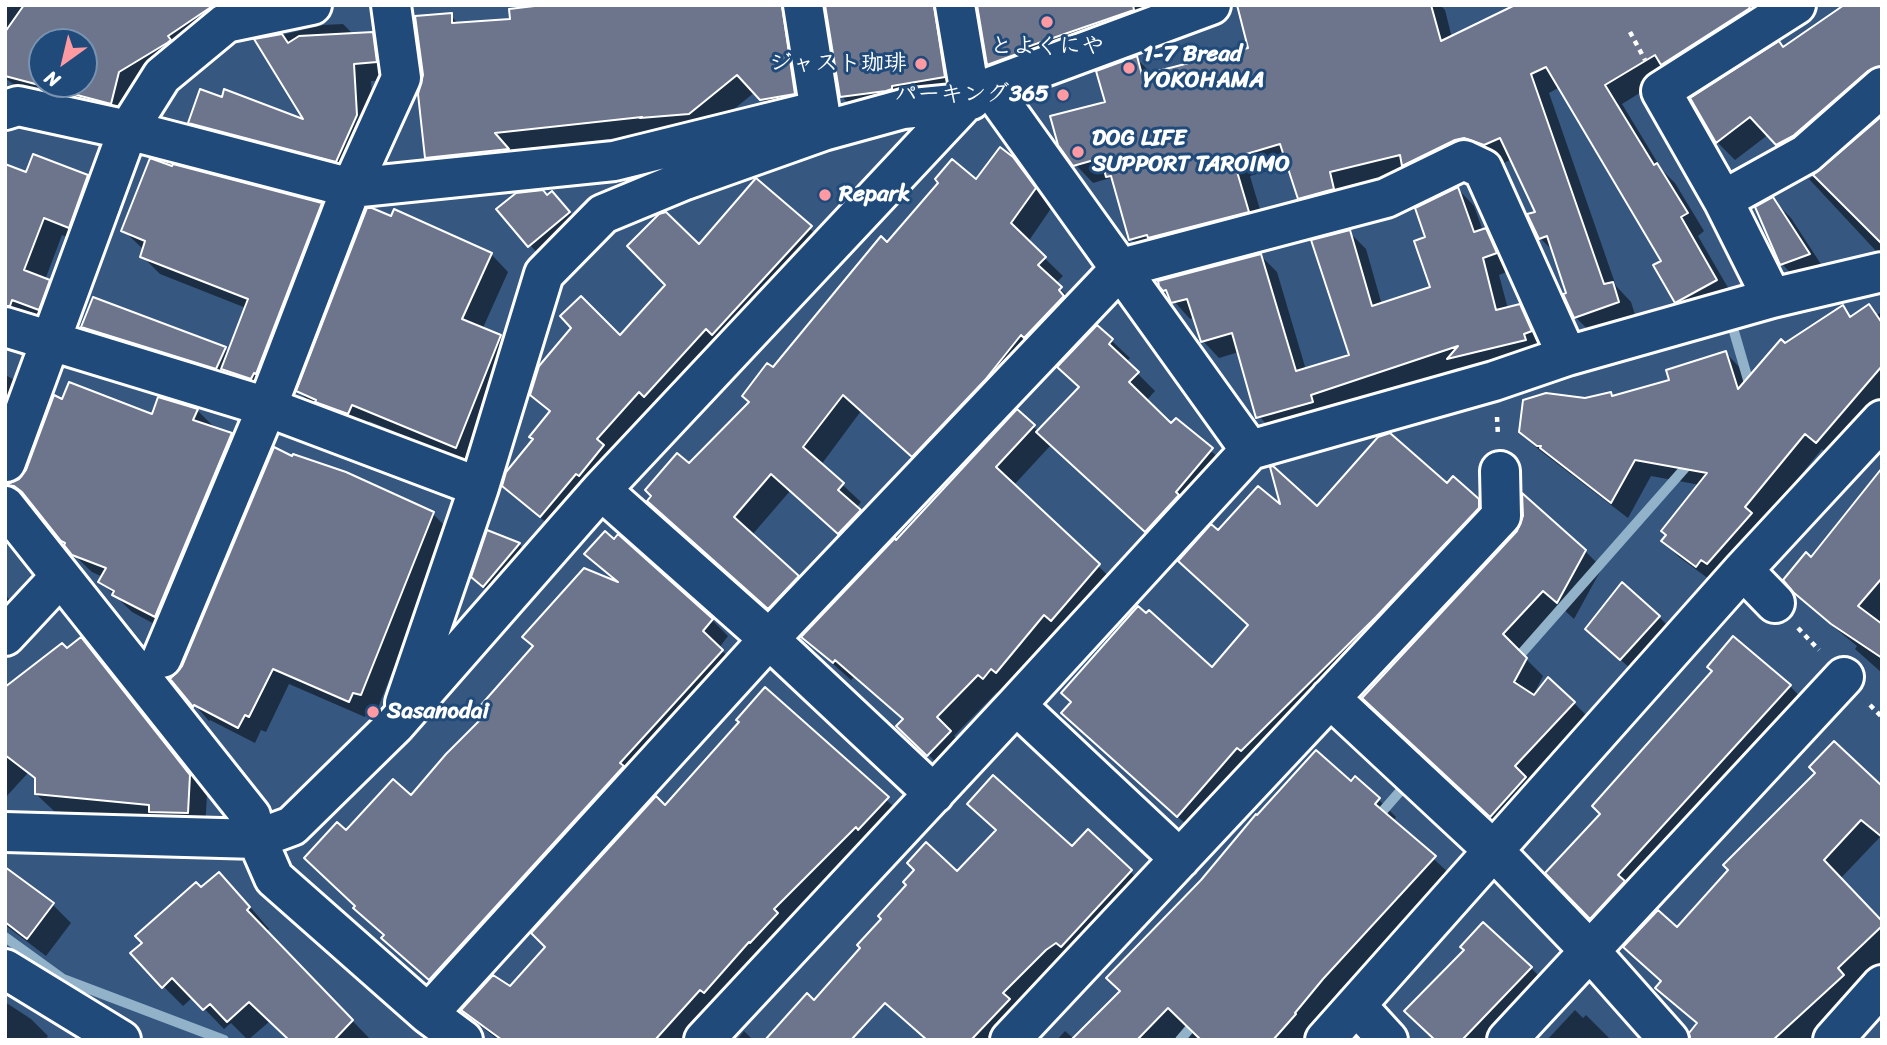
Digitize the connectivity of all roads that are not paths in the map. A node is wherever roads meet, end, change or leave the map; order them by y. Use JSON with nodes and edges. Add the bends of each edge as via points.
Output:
{"nodes":[{"id":1,"x":312,"y":5,"type":"edge"},
{"id":2,"x":391,"y":5,"type":"edge"},
{"id":3,"x":803,"y":5,"type":"edge"},
{"id":4,"x":955,"y":5,"type":"edge"},
{"id":5,"x":1796,"y":5,"type":"edge"},
{"id":6,"x":1202,"y":7,"type":"edge"},
{"id":7,"x":1882,"y":87,"type":"edge"},
{"id":8,"x":975,"y":97,"type":"junction"},
{"id":9,"x":5,"y":110,"type":"edge"},
{"id":10,"x":822,"y":120,"type":"junction"},
{"id":11,"x":128,"y":130,"type":"junction"},
{"id":12,"x":351,"y":188,"type":"junction"},
{"id":13,"x":1723,"y":200,"type":"junction"},
{"id":14,"x":1121,"y":268,"type":"junction"},
{"id":15,"x":1882,"y":272,"type":"edge"},
{"id":16,"x":1772,"y":298,"type":"junction"},
{"id":17,"x":5,"y":327,"type":"edge"},
{"id":18,"x":51,"y":341,"type":"junction"},
{"id":19,"x":1567,"y":356,"type":"junction"},
{"id":20,"x":267,"y":407,"type":"junction"},
{"id":21,"x":1882,"y":419,"type":"edge"},
{"id":22,"x":1250,"y":450,"type":"junction"},
{"id":23,"x":6,"y":463,"type":"edge"},
{"id":24,"x":1500,"y":471,"type":"road end"},
{"id":25,"x":479,"y":487,"type":"junction"},
{"id":26,"x":601,"y":490,"type":"junction"},
{"id":27,"x":5,"y":506,"type":"edge"},
{"id":28,"x":1743,"y":570,"type":"junction"},
{"id":29,"x":60,"y":578,"type":"junction"},
{"id":30,"x":1775,"y":603,"type":"dead end"},
{"id":31,"x":5,"y":636,"type":"edge"},
{"id":32,"x":769,"y":639,"type":"junction"},
{"id":33,"x":162,"y":658,"type":"dead end"},
{"id":34,"x":1844,"y":677,"type":"dead end"},
{"id":35,"x":1330,"y":698,"type":"junction"},
{"id":36,"x":1016,"y":705,"type":"junction"},
{"id":37,"x":400,"y":719,"type":"junction"},
{"id":38,"x":934,"y":794,"type":"junction"},
{"id":39,"x":5,"y":832,"type":"edge"},
{"id":40,"x":257,"y":839,"type":"junction"},
{"id":41,"x":1493,"y":850,"type":"junction"},
{"id":42,"x":1180,"y":859,"type":"junction"},
{"id":43,"x":1590,"y":951,"type":"junction"},
{"id":44,"x":5,"y":969,"type":"edge"},
{"id":45,"x":1882,"y":985,"type":"edge"},
{"id":46,"x":1356,"y":1005,"type":"junction"},
{"id":47,"x":428,"y":1014,"type":"junction"},
{"id":48,"x":121,"y":1040,"type":"edge"},
{"id":49,"x":463,"y":1040,"type":"edge"},
{"id":50,"x":704,"y":1040,"type":"edge"},
{"id":51,"x":1010,"y":1040,"type":"edge"},
{"id":52,"x":1325,"y":1040,"type":"edge"},
{"id":53,"x":1388,"y":1040,"type":"edge"},
{"id":54,"x":1507,"y":1040,"type":"edge"},
{"id":55,"x":1670,"y":1040,"type":"edge"},
{"id":56,"x":1833,"y":1040,"type":"edge"}],
"edges":[{"from":1,"to":11,"type":"street","via":[[226,23],[162,76]]},
{"from":2,"to":12,"type":"street","via":[[401,78]]},
{"from":3,"to":10,"type":"street"},
{"from":4,"to":8,"type":"street"},
{"from":5,"to":13,"type":"street","via":[[1661,91]]},
{"from":6,"to":8,"type":"street"},
{"from":7,"to":13,"type":"street","via":[[1806,154]]},
{"from":8,"to":10,"type":"street"},
{"from":8,"to":14,"type":"street"},
{"from":8,"to":26,"type":"street"},
{"from":9,"to":11,"type":"street","via":[[18,106]]},
{"from":10,"to":12,"type":"street","via":[[614,161]]},
{"from":10,"to":25,"type":"street","via":[[603,214],[544,274]]},
{"from":11,"to":12,"type":"street"},
{"from":11,"to":18,"type":"street"},
{"from":12,"to":20,"type":"street"},
{"from":13,"to":16,"type":"street"},
{"from":14,"to":19,"type":"street","via":[[1386,198],[1464,160],[1483,169]]},
{"from":14,"to":22,"type":"street"},
{"from":14,"to":32,"type":"street"},
{"from":15,"to":16,"type":"street"},
{"from":16,"to":19,"type":"street"},
{"from":17,"to":18,"type":"street"},
{"from":18,"to":20,"type":"street"},
{"from":18,"to":23,"type":"street"},
{"from":19,"to":22,"type":"street"},
{"from":20,"to":25,"type":"street"},
{"from":20,"to":33,"type":"street"},
{"from":21,"to":28,"type":"street"},
{"from":22,"to":36,"type":"street"},
{"from":24,"to":35,"type":"street","via":[[1502,516]]},
{"from":25,"to":37,"type":"street"},
{"from":26,"to":32,"type":"street"},
{"from":26,"to":37,"type":"street"},
{"from":27,"to":29,"type":"street"},
{"from":28,"to":30,"type":"street"},
{"from":28,"to":41,"type":"street"},
{"from":29,"to":31,"type":"street"},
{"from":29,"to":40,"type":"street","via":[[251,816]]},
{"from":32,"to":38,"type":"street"},
{"from":32,"to":47,"type":"street"},
{"from":34,"to":43,"type":"street"},
{"from":35,"to":41,"type":"street"},
{"from":35,"to":42,"type":"street"},
{"from":36,"to":38,"type":"street"},
{"from":36,"to":42,"type":"street"},
{"from":37,"to":40,"type":"street","via":[[292,825]]},
{"from":38,"to":50,"type":"street"},
{"from":39,"to":40,"type":"street"},
{"from":40,"to":47,"type":"street","via":[[274,878]]},
{"from":41,"to":43,"type":"street"},
{"from":41,"to":46,"type":"street"},
{"from":42,"to":51,"type":"street"},
{"from":43,"to":54,"type":"street"},
{"from":43,"to":55,"type":"street"},
{"from":44,"to":48,"type":"street"},
{"from":45,"to":56,"type":"street"},
{"from":46,"to":52,"type":"street"},
{"from":46,"to":53,"type":"street"},
{"from":47,"to":49,"type":"street"}]}
